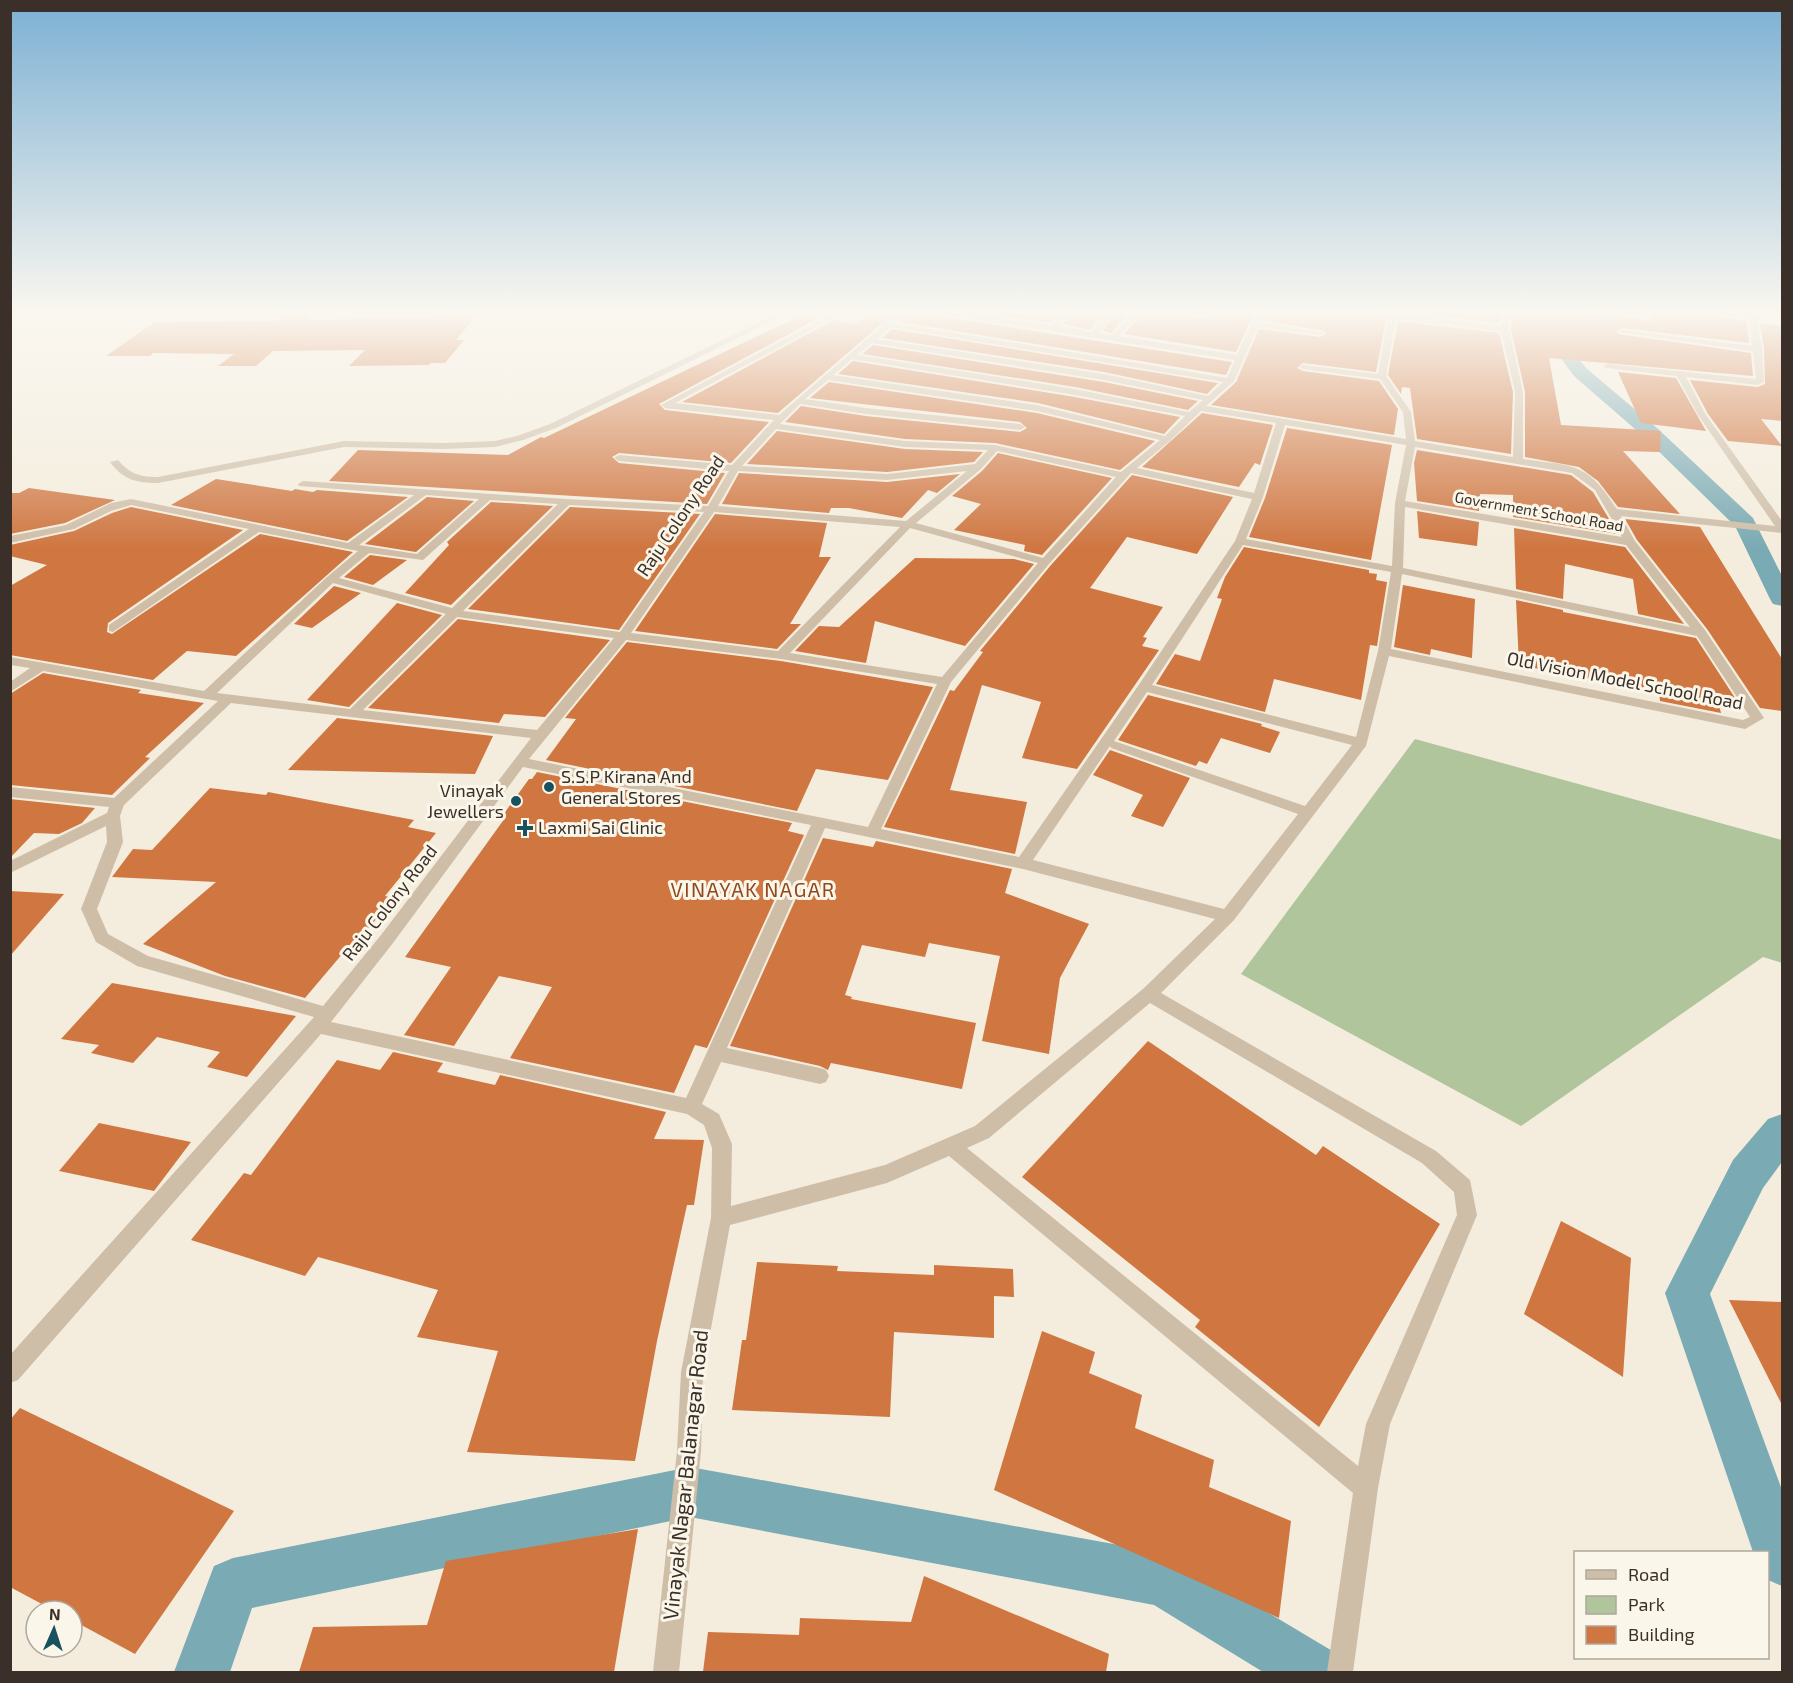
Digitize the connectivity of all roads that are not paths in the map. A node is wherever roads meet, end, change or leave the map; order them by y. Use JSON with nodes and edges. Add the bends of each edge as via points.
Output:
{"nodes":[{"id":1,"x":623,"y":392,"type":"edge"},
{"id":2,"x":690,"y":392,"type":"edge"},
{"id":3,"x":809,"y":392,"type":"edge"},
{"id":4,"x":925,"y":392,"type":"edge"},
{"id":5,"x":1072,"y":392,"type":"edge"},
{"id":6,"x":1175,"y":392,"type":"edge"},
{"id":7,"x":1219,"y":392,"type":"edge"},
{"id":8,"x":1392,"y":392,"type":"edge"},
{"id":9,"x":1519,"y":392,"type":"edge"},
{"id":10,"x":1690,"y":392,"type":"edge"},
{"id":11,"x":1211,"y":399,"type":"junction"},
{"id":12,"x":798,"y":401,"type":"junction"},
{"id":13,"x":1196,"y":411,"type":"junction"},
{"id":14,"x":776,"y":422,"type":"junction"},
{"id":15,"x":1281,"y":422,"type":"junction"},
{"id":16,"x":1020,"y":427,"type":"dead end"},
{"id":17,"x":1167,"y":440,"type":"junction"},
{"id":18,"x":1411,"y":443,"type":"junction"},
{"id":19,"x":995,"y":448,"type":"junction"},
{"id":20,"x":619,"y":458,"type":"dead end"},
{"id":21,"x":1518,"y":461,"type":"junction"},
{"id":22,"x":115,"y":462,"type":"dead end"},
{"id":23,"x":736,"y":467,"type":"junction"},
{"id":24,"x":978,"y":467,"type":"junction"},
{"id":25,"x":1127,"y":473,"type":"junction"},
{"id":26,"x":303,"y":484,"type":"dead end"},
{"id":27,"x":423,"y":494,"type":"junction"},
{"id":28,"x":487,"y":497,"type":"junction"},
{"id":29,"x":1258,"y":497,"type":"junction"},
{"id":30,"x":566,"y":502,"type":"junction"},
{"id":31,"x":1400,"y":504,"type":"junction"},
{"id":32,"x":711,"y":509,"type":"junction"},
{"id":33,"x":1614,"y":512,"type":"junction"},
{"id":34,"x":908,"y":524,"type":"junction"},
{"id":35,"x":256,"y":529,"type":"junction"},
{"id":36,"x":1782,"y":529,"type":"edge"},
{"id":37,"x":10,"y":540,"type":"edge"},
{"id":38,"x":1240,"y":541,"type":"junction"},
{"id":39,"x":1630,"y":542,"type":"junction"},
{"id":40,"x":350,"y":547,"type":"junction"},
{"id":41,"x":366,"y":550,"type":"junction"},
{"id":42,"x":1046,"y":562,"type":"junction"},
{"id":43,"x":1397,"y":570,"type":"junction"},
{"id":44,"x":332,"y":579,"type":"junction"},
{"id":45,"x":455,"y":613,"type":"junction"},
{"id":46,"x":113,"y":628,"type":"dead end"},
{"id":47,"x":1701,"y":633,"type":"junction"},
{"id":48,"x":623,"y":636,"type":"junction"},
{"id":49,"x":1384,"y":651,"type":"junction"},
{"id":50,"x":781,"y":655,"type":"junction"},
{"id":51,"x":10,"y":661,"type":"edge"},
{"id":52,"x":40,"y":667,"type":"junction"},
{"id":53,"x":945,"y":681,"type":"junction"},
{"id":54,"x":1144,"y":687,"type":"junction"},
{"id":55,"x":10,"y":688,"type":"edge"},
{"id":56,"x":207,"y":694,"type":"junction"},
{"id":57,"x":228,"y":699,"type":"junction"},
{"id":58,"x":352,"y":714,"type":"junction"},
{"id":59,"x":540,"y":735,"type":"junction"},
{"id":60,"x":1361,"y":743,"type":"junction"},
{"id":61,"x":1116,"y":745,"type":"dead end"},
{"id":62,"x":521,"y":762,"type":"junction"},
{"id":63,"x":10,"y":792,"type":"edge"},
{"id":64,"x":115,"y":810,"type":"junction"},
{"id":65,"x":1308,"y":812,"type":"junction"},
{"id":66,"x":820,"y":822,"type":"junction"},
{"id":67,"x":872,"y":832,"type":"junction"},
{"id":68,"x":1023,"y":862,"type":"junction"},
{"id":69,"x":10,"y":868,"type":"edge"},
{"id":70,"x":1228,"y":916,"type":"junction"},
{"id":71,"x":1149,"y":994,"type":"junction"},
{"id":72,"x":322,"y":1020,"type":"junction"},
{"id":73,"x":716,"y":1053,"type":"junction"},
{"id":74,"x":820,"y":1076,"type":"dead end"},
{"id":75,"x":691,"y":1107,"type":"junction"},
{"id":76,"x":951,"y":1146,"type":"junction"},
{"id":77,"x":721,"y":1218,"type":"junction"},
{"id":78,"x":10,"y":1372,"type":"edge"},
{"id":79,"x":1366,"y":1488,"type":"junction"},
{"id":80,"x":666,"y":1672,"type":"edge"},
{"id":81,"x":1340,"y":1672,"type":"edge"}],
"edges":[{"from":1,"to":22,"type":"street","via":[[553,426],[495,444],[344,444],[158,480],[123,474]]},
{"from":2,"to":14,"type":"street","via":[[665,405]]},
{"from":3,"to":12,"type":"street","name":"Raju Colony Road"},
{"from":4,"to":17,"type":"street","via":[[1037,408]]},
{"from":5,"to":13,"type":"street"},
{"from":6,"to":11,"type":"street"},
{"from":7,"to":11,"type":"street"},
{"from":8,"to":18,"type":"street","via":[[1407,412]]},
{"from":9,"to":21,"type":"street"},
{"from":10,"to":36,"type":"street"},
{"from":11,"to":13,"type":"street"},
{"from":12,"to":14,"type":"street","name":"Raju Colony Road"},
{"from":12,"to":16,"type":"street"},
{"from":13,"to":15,"type":"street"},
{"from":13,"to":17,"type":"street"},
{"from":14,"to":19,"type":"street","via":[[905,444]]},
{"from":14,"to":23,"type":"street","name":"Raju Colony Road"},
{"from":15,"to":18,"type":"street"},
{"from":15,"to":29,"type":"street"},
{"from":17,"to":25,"type":"street"},
{"from":18,"to":21,"type":"street"},
{"from":18,"to":31,"type":"street"},
{"from":19,"to":24,"type":"street"},
{"from":19,"to":25,"type":"street"},
{"from":20,"to":23,"type":"street"},
{"from":21,"to":33,"type":"street","via":[[1573,470],[1585,476]]},
{"from":23,"to":24,"type":"street","via":[[887,477]]},
{"from":23,"to":32,"type":"street","name":"Raju Colony Road"},
{"from":24,"to":34,"type":"street"},
{"from":25,"to":29,"type":"street"},
{"from":25,"to":42,"type":"street"},
{"from":26,"to":27,"type":"street"},
{"from":27,"to":28,"type":"street"},
{"from":27,"to":40,"type":"street"},
{"from":28,"to":30,"type":"street"},
{"from":28,"to":41,"type":"street","via":[[419,558]]},
{"from":29,"to":38,"type":"street"},
{"from":30,"to":32,"type":"street"},
{"from":30,"to":45,"type":"street"},
{"from":31,"to":39,"type":"street","name":"Government School Road"},
{"from":31,"to":43,"type":"street"},
{"from":32,"to":34,"type":"street"},
{"from":32,"to":48,"type":"street","name":"Raju Colony Road"},
{"from":33,"to":36,"type":"street"},
{"from":33,"to":39,"type":"street"},
{"from":34,"to":42,"type":"street"},
{"from":34,"to":50,"type":"street"},
{"from":35,"to":37,"type":"street","via":[[131,502],[70,527],[26,533]]},
{"from":35,"to":40,"type":"street"},
{"from":35,"to":46,"type":"street"},
{"from":38,"to":43,"type":"street"},
{"from":38,"to":54,"type":"street"},
{"from":39,"to":47,"type":"street","name":"Government School Road"},
{"from":40,"to":41,"type":"street"},
{"from":41,"to":44,"type":"street"},
{"from":42,"to":53,"type":"street"},
{"from":43,"to":47,"type":"street"},
{"from":43,"to":49,"type":"street"},
{"from":44,"to":45,"type":"street"},
{"from":44,"to":56,"type":"street"},
{"from":45,"to":48,"type":"street"},
{"from":45,"to":58,"type":"street"},
{"from":47,"to":49,"type":"street","name":"Old Vision Model School Road","via":[[1757,718],[1745,725]]},
{"from":48,"to":50,"type":"street"},
{"from":48,"to":59,"type":"street","name":"Raju Colony Road"},
{"from":49,"to":60,"type":"street"},
{"from":50,"to":53,"type":"street"},
{"from":51,"to":52,"type":"street"},
{"from":52,"to":55,"type":"street"},
{"from":52,"to":56,"type":"street"},
{"from":53,"to":67,"type":"street"},
{"from":54,"to":60,"type":"street"},
{"from":54,"to":68,"type":"street"},
{"from":56,"to":57,"type":"street"},
{"from":57,"to":58,"type":"street"},
{"from":57,"to":64,"type":"street"},
{"from":58,"to":59,"type":"street"},
{"from":59,"to":62,"type":"street","name":"Raju Colony Road"},
{"from":60,"to":65,"type":"street"},
{"from":61,"to":65,"type":"street"},
{"from":62,"to":66,"type":"street"},
{"from":62,"to":72,"type":"street","name":"Raju Colony Road"},
{"from":63,"to":64,"type":"street"},
{"from":64,"to":69,"type":"street"},
{"from":64,"to":72,"type":"street","via":[[115,842],[89,909],[102,938],[143,962]]},
{"from":65,"to":70,"type":"street"},
{"from":66,"to":67,"type":"street"},
{"from":66,"to":73,"type":"street"},
{"from":67,"to":68,"type":"street"},
{"from":68,"to":70,"type":"street"},
{"from":70,"to":71,"type":"street"},
{"from":71,"to":76,"type":"street","via":[[982,1132]]},
{"from":71,"to":79,"type":"street","via":[[1429,1157],[1463,1186],[1467,1215],[1378,1424]]},
{"from":72,"to":75,"type":"street"},
{"from":72,"to":78,"type":"street","name":"Raju Colony Road"},
{"from":73,"to":74,"type":"street"},
{"from":73,"to":75,"type":"street"},
{"from":75,"to":77,"type":"street","name":"Vinayak Nagar Balanagar Road","via":[[712,1120],[722,1144]]},
{"from":76,"to":77,"type":"street","via":[[887,1174]]},
{"from":76,"to":79,"type":"street"},
{"from":77,"to":80,"type":"street","name":"Vinayak Nagar Balanagar Road","via":[[692,1372],[689,1451]]},
{"from":79,"to":81,"type":"street"}]}
